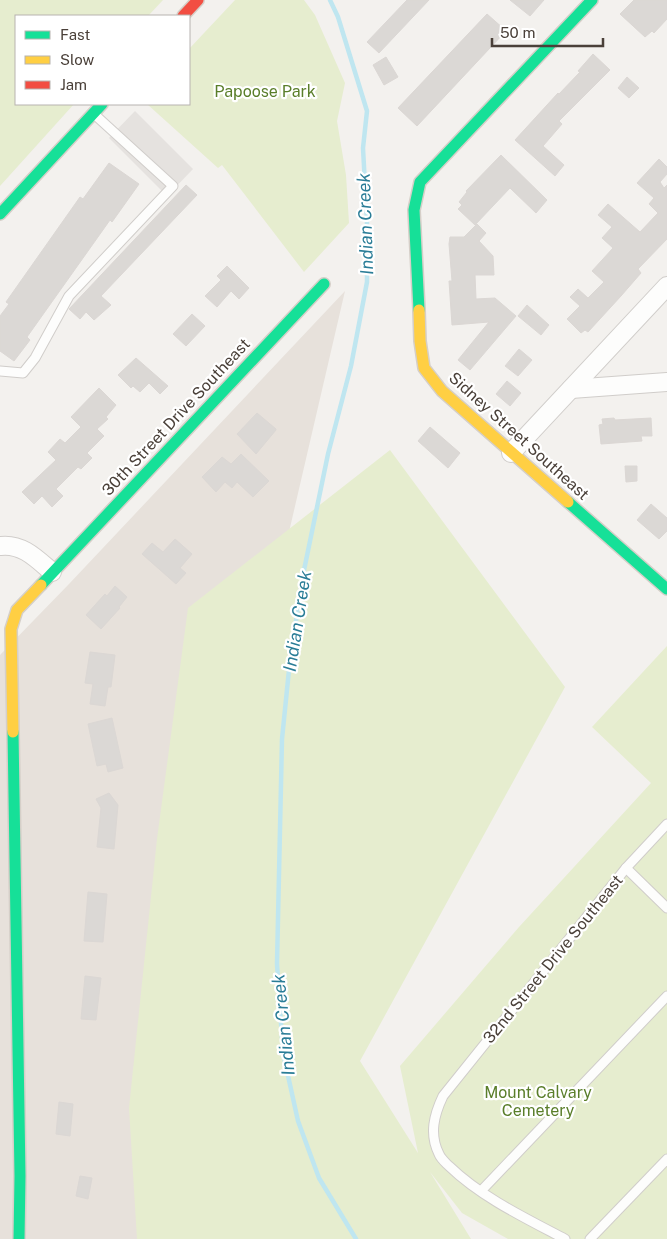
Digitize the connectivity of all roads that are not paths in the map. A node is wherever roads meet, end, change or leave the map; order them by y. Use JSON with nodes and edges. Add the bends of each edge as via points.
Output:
{"nodes":[{"id":1,"x":198,"y":0,"type":"edge"},
{"id":2,"x":592,"y":0,"type":"edge"},
{"id":3,"x":185,"y":14,"type":"edge"},
{"id":4,"x":101,"y":105,"type":"edge"},
{"id":5,"x":94,"y":114,"type":"junction"},
{"id":6,"x":0,"y":214,"type":"edge"},
{"id":7,"x":324,"y":284,"type":"dead end"},
{"id":8,"x":667,"y":286,"type":"edge"},
{"id":9,"x":0,"y":371,"type":"edge"},
{"id":10,"x":667,"y":382,"type":"edge"},
{"id":11,"x":571,"y":389,"type":"junction"},
{"id":12,"x":511,"y":453,"type":"junction"},
{"id":13,"x":0,"y":546,"type":"edge"},
{"id":14,"x":52,"y":572,"type":"junction"},
{"id":15,"x":667,"y":589,"type":"edge"},
{"id":16,"x":667,"y":824,"type":"edge"},
{"id":17,"x":626,"y":868,"type":"junction"},
{"id":18,"x":667,"y":908,"type":"edge"},
{"id":19,"x":667,"y":996,"type":"edge"},
{"id":20,"x":667,"y":1159,"type":"edge"},
{"id":21,"x":481,"y":1191,"type":"junction"},
{"id":22,"x":19,"y":1239,"type":"edge"},
{"id":23,"x":565,"y":1239,"type":"edge"},
{"id":24,"x":590,"y":1239,"type":"edge"}],
"edges":[{"from":1,"to":3,"type":"street"},
{"from":2,"to":12,"type":"street","name":"Sidney Street Southeast","via":[[420,182],[414,210],[424,368],[442,391]]},
{"from":4,"to":5,"type":"street"},
{"from":5,"to":6,"type":"street"},
{"from":5,"to":9,"type":"lane","via":[[173,186],[69,296],[35,358],[23,373]]},
{"from":7,"to":14,"type":"street","name":"30th Street Drive Southeast"},
{"from":8,"to":11,"type":"street"},
{"from":10,"to":11,"type":"street"},
{"from":11,"to":12,"type":"street"},
{"from":12,"to":15,"type":"street","name":"Sidney Street Southeast"},
{"from":13,"to":14,"type":"street","via":[[8,545],[29,553]]},
{"from":14,"to":22,"type":"street","name":"30th Street Drive Southeast","via":[[17,610],[11,629]]},
{"from":16,"to":17,"type":"lane","name":"32nd Street Drive Southeast"},
{"from":17,"to":18,"type":"lane"},
{"from":17,"to":21,"type":"lane","name":"32nd Street Drive Southeast","via":[[443,1096],[436,1111],[432,1134],[439,1156],[459,1176]]},
{"from":19,"to":21,"type":"lane"},
{"from":20,"to":24,"type":"lane"},
{"from":21,"to":23,"type":"lane","name":"32nd Street Drive Southeast"}]}
